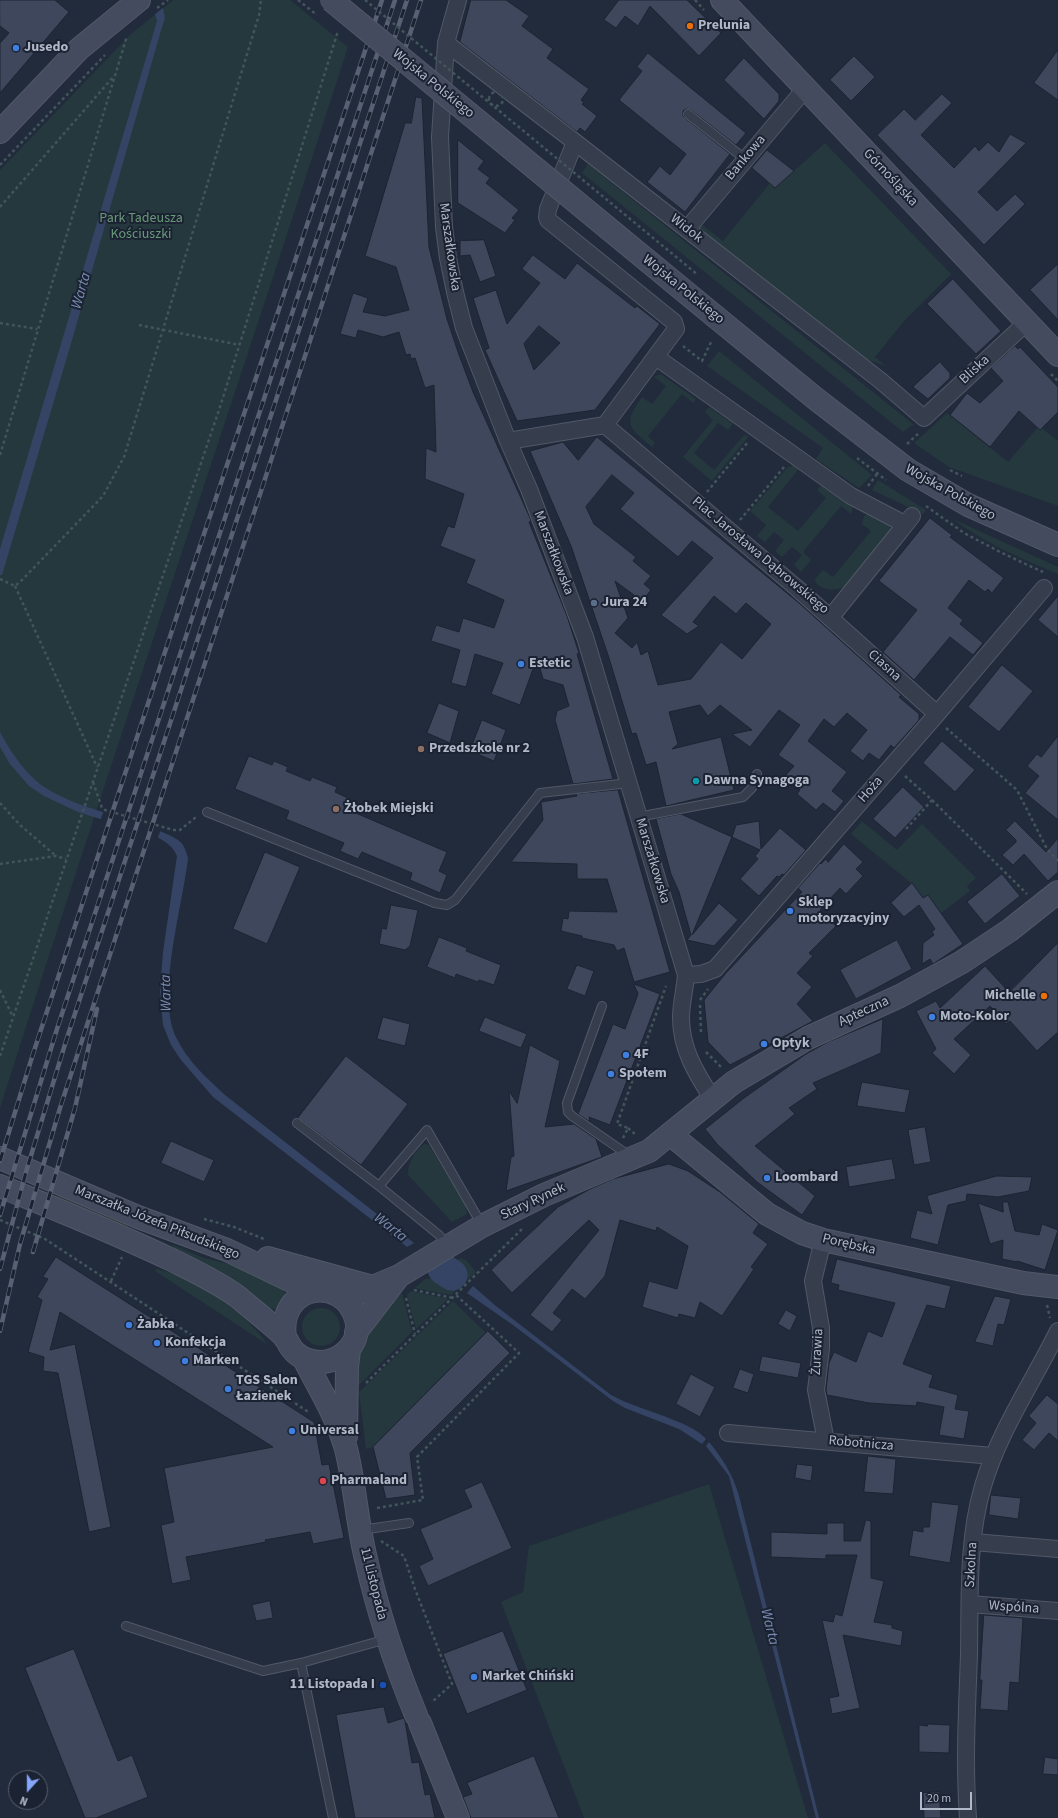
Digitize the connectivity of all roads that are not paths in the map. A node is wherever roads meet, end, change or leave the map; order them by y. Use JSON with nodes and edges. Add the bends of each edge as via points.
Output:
{"nodes":[{"id":1,"x":331,"y":0,"type":"edge"},
{"id":2,"x":458,"y":0,"type":"edge"},
{"id":3,"x":722,"y":0,"type":"edge"},
{"id":4,"x":136,"y":3,"type":"edge"},
{"id":5,"x":446,"y":43,"type":"junction"},
{"id":6,"x":806,"y":89,"type":"junction"},
{"id":7,"x":688,"y":114,"type":"dead end"},
{"id":8,"x":0,"y":132,"type":"edge"},
{"id":9,"x":575,"y":142,"type":"junction"},
{"id":10,"x":745,"y":158,"type":"junction"},
{"id":11,"x":687,"y":229,"type":"junction"},
{"id":12,"x":1026,"y":323,"type":"junction"},
{"id":13,"x":1058,"y":356,"type":"edge"},
{"id":14,"x":656,"y":357,"type":"junction"},
{"id":15,"x":924,"y":418,"type":"joint"},
{"id":16,"x":605,"y":425,"type":"junction"},
{"id":17,"x":508,"y":441,"type":"junction"},
{"id":18,"x":912,"y":516,"type":"dead end"},
{"id":19,"x":900,"y":530,"type":"junction"},
{"id":20,"x":1058,"y":545,"type":"edge"},
{"id":21,"x":1044,"y":580,"type":"road end"},
{"id":22,"x":830,"y":618,"type":"junction"},
{"id":23,"x":940,"y":720,"type":"junction"},
{"id":24,"x":757,"y":774,"type":"dead end"},
{"id":25,"x":628,"y":783,"type":"junction"},
{"id":26,"x":210,"y":813,"type":"road end"},
{"id":27,"x":638,"y":817,"type":"junction"},
{"id":28,"x":1058,"y":892,"type":"edge"},
{"id":29,"x":686,"y":975,"type":"junction"},
{"id":30,"x":602,"y":1006,"type":"dead end"},
{"id":31,"x":712,"y":1098,"type":"junction"},
{"id":32,"x":297,"y":1123,"type":"dead end"},
{"id":33,"x":670,"y":1134,"type":"junction"},
{"id":34,"x":624,"y":1153,"type":"junction"},
{"id":35,"x":0,"y":1158,"type":"edge"},
{"id":36,"x":0,"y":1186,"type":"edge"},
{"id":37,"x":379,"y":1186,"type":"junction"},
{"id":38,"x":154,"y":1223,"type":"junction"},
{"id":39,"x":482,"y":1226,"type":"junction"},
{"id":40,"x":823,"y":1240,"type":"junction"},
{"id":41,"x":445,"y":1248,"type":"junction"},
{"id":42,"x":134,"y":1249,"type":"junction"},
{"id":43,"x":227,"y":1250,"type":"junction"},
{"id":44,"x":406,"y":1282,"type":"junction"},
{"id":45,"x":373,"y":1287,"type":"junction"},
{"id":46,"x":312,"y":1291,"type":"junction"},
{"id":47,"x":1050,"y":1294,"type":"edge"},
{"id":48,"x":344,"y":1299,"type":"junction"},
{"id":49,"x":1053,"y":1328,"type":"edge"},
{"id":50,"x":285,"y":1338,"type":"junction"},
{"id":51,"x":352,"y":1341,"type":"junction"},
{"id":52,"x":304,"y":1359,"type":"junction"},
{"id":53,"x":728,"y":1432,"type":"dead end"},
{"id":54,"x":826,"y":1441,"type":"junction"},
{"id":55,"x":346,"y":1449,"type":"junction"},
{"id":56,"x":993,"y":1456,"type":"junction"},
{"id":57,"x":409,"y":1523,"type":"dead end"},
{"id":58,"x":369,"y":1534,"type":"junction"},
{"id":59,"x":973,"y":1542,"type":"junction"},
{"id":60,"x":1058,"y":1550,"type":"edge"},
{"id":61,"x":970,"y":1604,"type":"junction"},
{"id":62,"x":1058,"y":1611,"type":"edge"},
{"id":63,"x":126,"y":1626,"type":"dead end"},
{"id":64,"x":387,"y":1639,"type":"junction"},
{"id":65,"x":301,"y":1663,"type":"junction"},
{"id":66,"x":333,"y":1818,"type":"edge"},
{"id":67,"x":458,"y":1818,"type":"edge"},
{"id":68,"x":968,"y":1818,"type":"edge"}],
"edges":[{"from":1,"to":20,"type":"street","name":"Wojska Polskiego","bridge":true,"via":[[816,399],[908,470],[968,505]]},
{"from":2,"to":5,"type":"street","name":"Marszałkowska"},
{"from":3,"to":6,"type":"street","name":"Górnośląska"},
{"from":4,"to":8,"type":"street","via":[[79,49]]},
{"from":5,"to":9,"type":"street","name":"Widok"},
{"from":5,"to":17,"type":"street","name":"Marszałkowska","via":[[440,162],[448,258],[464,328]]},
{"from":6,"to":10,"type":"street","name":"Bankowa"},
{"from":6,"to":12,"type":"street","name":"Górnośląska"},
{"from":7,"to":10,"type":"lane"},
{"from":9,"to":11,"type":"street","name":"Widok"},
{"from":9,"to":14,"type":"street","via":[[546,217],[674,322],[676,329]]},
{"from":10,"to":11,"type":"street","name":"Bankowa"},
{"from":11,"to":15,"type":"street","name":"Widok","via":[[881,381]]},
{"from":12,"to":13,"type":"street","name":"Górnośląska"},
{"from":12,"to":15,"type":"street","name":"Bliska"},
{"from":14,"to":16,"type":"street"},
{"from":14,"to":19,"type":"street","via":[[852,496],[897,520],[902,525]]},
{"from":16,"to":17,"type":"street"},
{"from":16,"to":22,"type":"street","name":"Plac Jarosława Dąbrowskiego"},
{"from":17,"to":25,"type":"street","name":"Marszałkowska","via":[[585,637]]},
{"from":18,"to":19,"type":"street","name":"Plac Jarosława Dąbrowskiego"},
{"from":19,"to":22,"type":"street","name":"Plac Jarosława Dąbrowskiego"},
{"from":21,"to":23,"type":"street","name":"Hoża"},
{"from":22,"to":23,"type":"street","name":"Ciasna"},
{"from":23,"to":29,"type":"street","name":"Hoża","via":[[715,969],[702,974]]},
{"from":24,"to":27,"type":"lane","via":[[752,788],[743,797]]},
{"from":25,"to":26,"type":"lane","via":[[540,792],[455,900],[447,906],[435,904]]},
{"from":25,"to":27,"type":"street","name":"Marszałkowska"},
{"from":27,"to":29,"type":"street","name":"Marszałkowska"},
{"from":28,"to":31,"type":"street","name":"Apteczna","via":[[1010,930],[962,962],[900,996],[808,1038]]},
{"from":29,"to":31,"type":"street","name":"Marszałkowska","via":[[681,1018],[683,1038],[690,1063]]},
{"from":30,"to":34,"type":"lane","via":[[567,1108],[572,1116]]},
{"from":31,"to":33,"type":"street","name":"Apteczna"},
{"from":32,"to":37,"type":"lane"},
{"from":33,"to":34,"type":"street","name":"Stary Rynek","via":[[649,1151]]},
{"from":33,"to":40,"type":"street","name":"Porębska","via":[[768,1214],[802,1233]]},
{"from":34,"to":39,"type":"street","name":"Stary Rynek"},
{"from":35,"to":38,"type":"street","name":"Marszałka Józefa Piłsudskiego"},
{"from":36,"to":42,"type":"street","name":"Marszałka Józefa Piłsudskiego"},
{"from":37,"to":39,"type":"lane","via":[[427,1130]]},
{"from":37,"to":41,"type":"lane","via":[[439,1235]]},
{"from":38,"to":42,"type":"street"},
{"from":38,"to":43,"type":"street","name":"Marszałka Józefa Piłsudskiego"},
{"from":39,"to":41,"type":"street","name":"Stary Rynek"},
{"from":40,"to":47,"type":"street","name":"Porębska","via":[[1023,1283]]},
{"from":40,"to":54,"type":"street","name":"Żurawia","via":[[813,1281],[821,1348],[816,1390]]},
{"from":41,"to":44,"type":"street","name":"Stary Rynek"},
{"from":42,"to":50,"type":"street","name":"Marszałka Józefa Piłsudskiego","via":[[222,1286]]},
{"from":43,"to":45,"type":"street","via":[[289,1263]]},
{"from":43,"to":46,"type":"street","name":"Marszałka Józefa Piłsudskiego"},
{"from":44,"to":45,"type":"street","name":"Stary Rynek"},
{"from":44,"to":51,"type":"street","name":"Stary Rynek"},
{"from":45,"to":48,"type":"street","name":"Stary Rynek"},
{"from":46,"to":48,"type":"street","via":[[324,1290]]},
{"from":46,"to":50,"type":"street","via":[[301,1295],[292,1303],[286,1314]]},
{"from":48,"to":51,"type":"street","via":[[353,1311],[356,1321]]},
{"from":49,"to":56,"type":"street","name":"Szkolna"},
{"from":50,"to":52,"type":"street","via":[[291,1348]]},
{"from":51,"to":52,"type":"street","via":[[341,1356],[332,1360],[321,1362]]},
{"from":51,"to":55,"type":"street","name":"11 Listopada","via":[[347,1367]]},
{"from":52,"to":55,"type":"street","name":"11 Listopada","via":[[330,1409]]},
{"from":53,"to":54,"type":"street","name":"Robotnicza"},
{"from":54,"to":56,"type":"street","name":"Robotnicza"},
{"from":55,"to":58,"type":"street","name":"11 Listopada"},
{"from":56,"to":59,"type":"street","name":"Szkolna","via":[[980,1500]]},
{"from":57,"to":58,"type":"lane"},
{"from":58,"to":64,"type":"street","name":"11 Listopada","via":[[375,1599]]},
{"from":59,"to":60,"type":"street"},
{"from":59,"to":61,"type":"street","name":"Szkolna"},
{"from":61,"to":62,"type":"street","name":"Wspólna"},
{"from":61,"to":68,"type":"street","name":"Szkolna","via":[[966,1787]]},
{"from":63,"to":65,"type":"lane","via":[[264,1671]]},
{"from":64,"to":65,"type":"lane"},
{"from":64,"to":67,"type":"street","name":"11 Listopada","via":[[423,1713]]},
{"from":65,"to":66,"type":"lane"}]}
